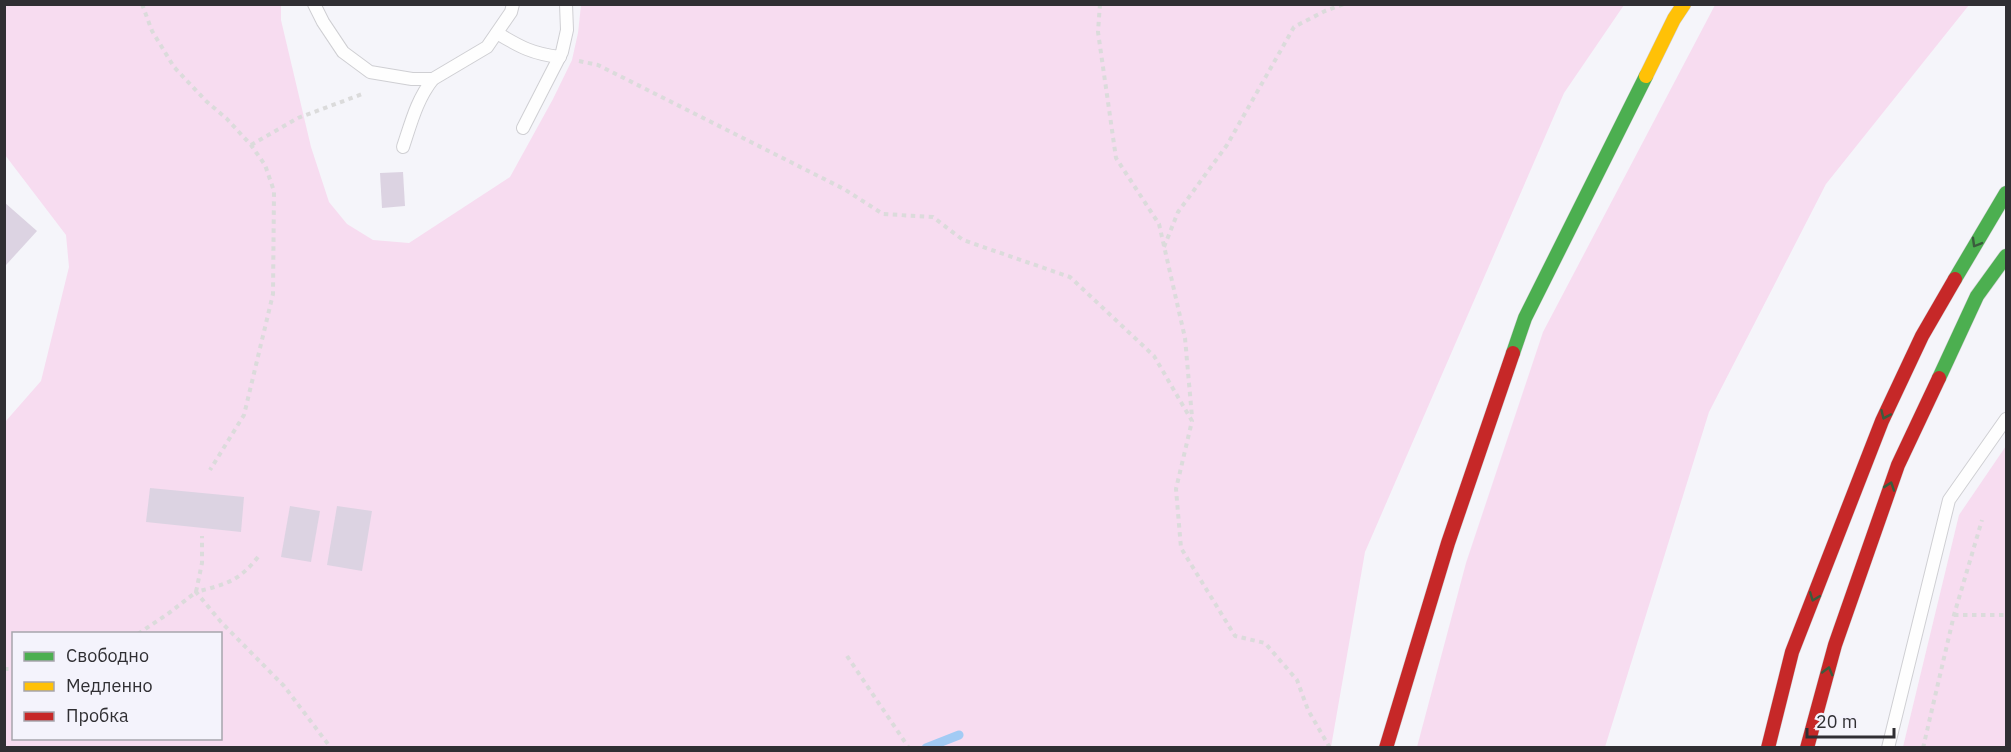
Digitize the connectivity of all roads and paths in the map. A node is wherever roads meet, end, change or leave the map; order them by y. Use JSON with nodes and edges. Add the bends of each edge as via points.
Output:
{"nodes":[{"id":1,"x":142,"y":4,"type":"edge"},
{"id":2,"x":314,"y":4,"type":"edge"},
{"id":3,"x":513,"y":4,"type":"edge"},
{"id":4,"x":566,"y":4,"type":"edge"},
{"id":5,"x":1100,"y":4,"type":"edge"},
{"id":6,"x":1344,"y":4,"type":"edge"},
{"id":7,"x":1684,"y":4,"type":"edge"},
{"id":8,"x":497,"y":33,"type":"junction"},
{"id":9,"x":560,"y":57,"type":"junction"},
{"id":10,"x":433,"y":79,"type":"junction"},
{"id":11,"x":370,"y":91,"type":"dead end"},
{"id":12,"x":523,"y":128,"type":"dead end"},
{"id":13,"x":251,"y":145,"type":"junction"},
{"id":14,"x":403,"y":147,"type":"dead end"},
{"id":15,"x":2007,"y":193,"type":"edge"},
{"id":16,"x":1164,"y":248,"type":"junction"},
{"id":17,"x":2007,"y":256,"type":"edge"},
{"id":18,"x":2007,"y":419,"type":"edge"},
{"id":19,"x":1192,"y":421,"type":"junction"},
{"id":20,"x":210,"y":470,"type":"dead end"},
{"id":21,"x":1982,"y":520,"type":"dead end"},
{"id":22,"x":202,"y":536,"type":"dead end"},
{"id":23,"x":258,"y":557,"type":"dead end"},
{"id":24,"x":196,"y":592,"type":"junction"},
{"id":25,"x":1954,"y":615,"type":"junction"},
{"id":26,"x":2007,"y":615,"type":"edge"},
{"id":27,"x":140,"y":632,"type":"edge"},
{"id":28,"x":847,"y":656,"type":"dead end"},
{"id":29,"x":331,"y":747,"type":"edge"},
{"id":30,"x":909,"y":747,"type":"edge"},
{"id":31,"x":1330,"y":747,"type":"edge"},
{"id":32,"x":1386,"y":747,"type":"edge"},
{"id":33,"x":1768,"y":747,"type":"edge"},
{"id":34,"x":1807,"y":747,"type":"edge"},
{"id":35,"x":1888,"y":747,"type":"edge"},
{"id":36,"x":1923,"y":747,"type":"edge"}],
"edges":[{"from":1,"to":13,"type":"path","via":[[152,31],[174,67]]},
{"from":2,"to":10,"type":"lane","via":[[343,52],[370,72],[412,80]]},
{"from":3,"to":8,"type":"lane"},
{"from":4,"to":9,"type":"lane","via":[[567,30]]},
{"from":5,"to":16,"type":"path","via":[[1098,32],[1116,158],[1158,224]]},
{"from":6,"to":16,"type":"path","via":[[1294,27],[1227,144],[1178,212]]},
{"from":7,"to":32,"type":"main road","via":[[1525,318],[1448,543]]},
{"from":8,"to":9,"type":"lane","via":[[539,55]]},
{"from":8,"to":10,"type":"lane","via":[[487,47]]},
{"from":9,"to":12,"type":"lane"},
{"from":9,"to":19,"type":"path","via":[[598,65],[844,189],[883,213],[933,217],[963,240],[1070,277],[1154,356]]},
{"from":10,"to":14,"type":"lane","via":[[417,104]]},
{"from":11,"to":13,"type":"path","via":[[298,118]]},
{"from":13,"to":20,"type":"path","via":[[274,191],[273,294],[244,415]]},
{"from":15,"to":33,"type":"main road","one_way":true,"via":[[1922,336],[1882,421],[1792,652]]},
{"from":16,"to":19,"type":"path","via":[[1185,338]]},
{"from":34,"to":17,"type":"main road","one_way":true,"via":[[1835,645],[1898,465],[1977,296]]},
{"from":18,"to":35,"type":"lane","via":[[1948,500]]},
{"from":19,"to":31,"type":"path","via":[[1176,489],[1180,548],[1234,636],[1265,643],[1297,680],[1308,710]]},
{"from":21,"to":25,"type":"path"},
{"from":22,"to":24,"type":"path"},
{"from":23,"to":24,"type":"path","via":[[231,583]]},
{"from":24,"to":27,"type":"path"},
{"from":24,"to":29,"type":"path","via":[[284,686]]},
{"from":25,"to":26,"type":"path"},
{"from":25,"to":36,"type":"path"},
{"from":28,"to":30,"type":"path"}]}
